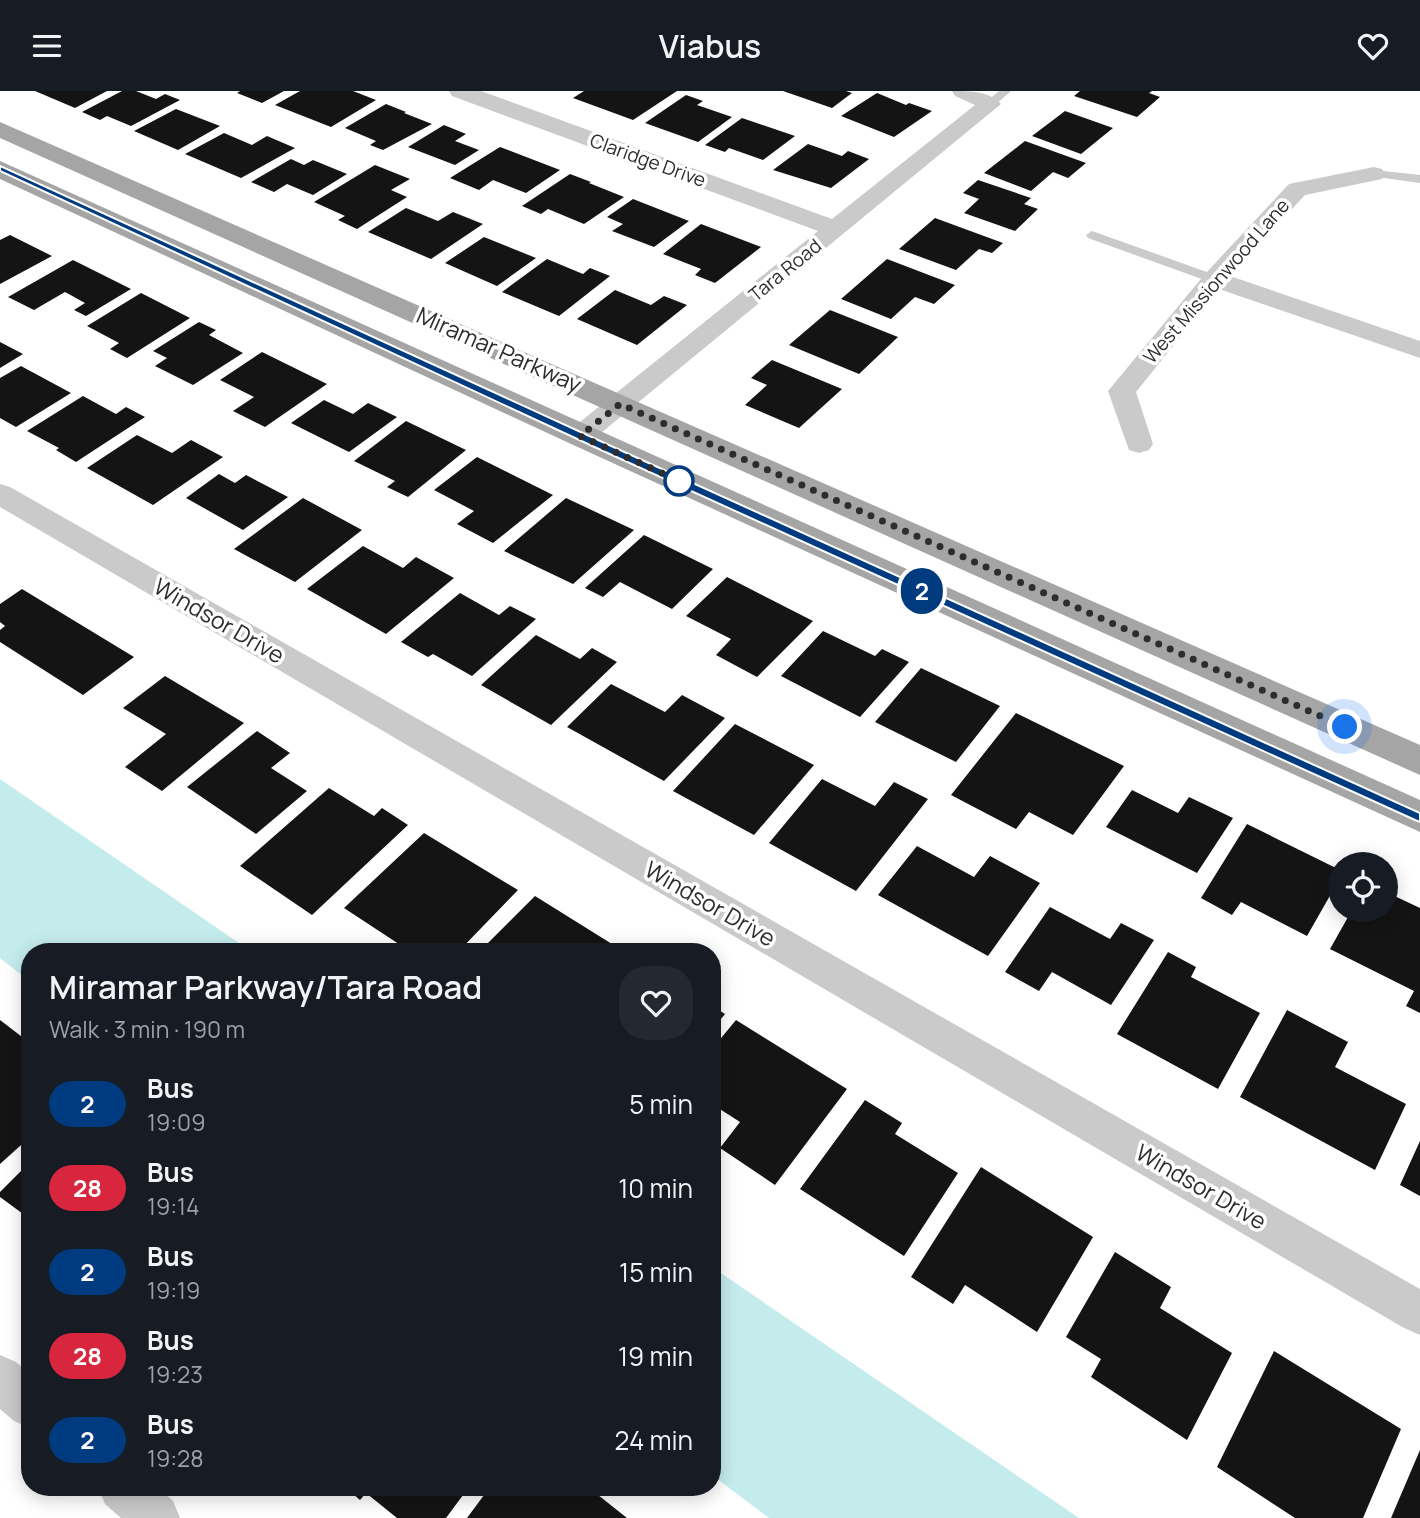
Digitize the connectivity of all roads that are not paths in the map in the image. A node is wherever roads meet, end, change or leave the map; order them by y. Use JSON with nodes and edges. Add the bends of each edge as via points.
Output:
{"nodes":[{"id":1,"x":460,"y":91,"type":"edge"},
{"id":2,"x":963,"y":91,"type":"edge"},
{"id":3,"x":998,"y":98,"type":"edge"},
{"id":4,"x":2,"y":132,"type":"edge"},
{"id":5,"x":0,"y":169,"type":"edge"},
{"id":6,"x":1374,"y":173,"type":"joint"},
{"id":7,"x":1420,"y":179,"type":"edge"},
{"id":8,"x":836,"y":229,"type":"junction"},
{"id":9,"x":1092,"y":235,"type":"dead end"},
{"id":10,"x":1213,"y":279,"type":"junction"},
{"id":11,"x":1420,"y":351,"type":"edge"},
{"id":12,"x":620,"y":404,"type":"junction"},
{"id":13,"x":580,"y":436,"type":"junction"},
{"id":14,"x":1139,"y":444,"type":"dead end"},
{"id":15,"x":0,"y":494,"type":"edge"},
{"id":16,"x":1420,"y":761,"type":"edge"},
{"id":17,"x":1420,"y":817,"type":"edge"},
{"id":18,"x":1420,"y":1313,"type":"edge"},
{"id":19,"x":0,"y":1378,"type":"edge"},
{"id":20,"x":21,"y":1397,"type":"edge"},
{"id":21,"x":132,"y":1496,"type":"edge"},
{"id":22,"x":156,"y":1518,"type":"edge"}],
"edges":[{"from":1,"to":8,"type":"street","name":"Claridge Drive"},
{"from":2,"to":3,"type":"street"},
{"from":3,"to":8,"type":"street","name":"Tara Road"},
{"from":4,"to":12,"type":"main road","name":"Miramar Parkway"},
{"from":5,"to":13,"type":"main road","name":"Miramar Parkway"},
{"from":6,"to":7,"type":"lane"},
{"from":6,"to":10,"type":"street","name":"West Missionwood Lane","via":[[1297,189]]},
{"from":8,"to":12,"type":"street","name":"Tara Road"},
{"from":9,"to":10,"type":"lane"},
{"from":10,"to":11,"type":"street"},
{"from":10,"to":14,"type":"street","name":"West Missionwood Lane","via":[[1122,391]]},
{"from":12,"to":13,"type":"street","name":"Tara Road"},
{"from":12,"to":16,"type":"main road","name":"Miramar Parkway"},
{"from":13,"to":17,"type":"main road","name":"Miramar Parkway"},
{"from":15,"to":18,"type":"street","name":"Windsor Drive"},
{"from":19,"to":20,"type":"street"},
{"from":21,"to":22,"type":"street"}]}
